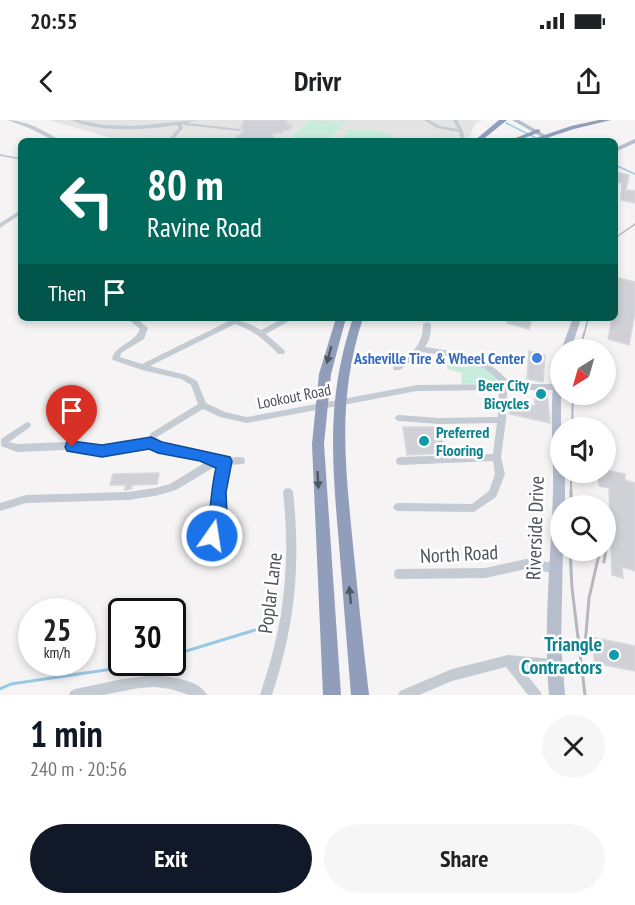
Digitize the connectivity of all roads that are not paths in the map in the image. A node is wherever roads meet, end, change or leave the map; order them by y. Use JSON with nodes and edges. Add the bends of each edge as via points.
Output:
{"nodes":[{"id":1,"x":9,"y":120,"type":"edge"},
{"id":2,"x":74,"y":120,"type":"edge"},
{"id":3,"x":194,"y":120,"type":"edge"},
{"id":4,"x":426,"y":120,"type":"edge"},
{"id":5,"x":455,"y":120,"type":"edge"},
{"id":6,"x":515,"y":120,"type":"edge"},
{"id":7,"x":581,"y":120,"type":"edge"},
{"id":8,"x":608,"y":120,"type":"edge"},
{"id":9,"x":501,"y":121,"type":"edge"},
{"id":10,"x":182,"y":124,"type":"junction"},
{"id":11,"x":240,"y":130,"type":"dead end"},
{"id":12,"x":461,"y":131,"type":"junction"},
{"id":13,"x":53,"y":138,"type":"edge"},
{"id":14,"x":172,"y":138,"type":"edge"},
{"id":15,"x":462,"y":138,"type":"edge"},
{"id":16,"x":481,"y":138,"type":"edge"},
{"id":17,"x":518,"y":138,"type":"edge"},
{"id":18,"x":538,"y":138,"type":"edge"},
{"id":19,"x":548,"y":138,"type":"edge"},
{"id":20,"x":635,"y":141,"type":"edge"},
{"id":21,"x":618,"y":149,"type":"edge"},
{"id":22,"x":0,"y":155,"type":"edge"},
{"id":23,"x":18,"y":158,"type":"edge"},
{"id":24,"x":18,"y":214,"type":"edge"},
{"id":25,"x":0,"y":226,"type":"edge"},
{"id":26,"x":135,"y":321,"type":"edge"},
{"id":27,"x":284,"y":321,"type":"edge"},
{"id":28,"x":340,"y":321,"type":"edge"},
{"id":29,"x":357,"y":321,"type":"edge"},
{"id":30,"x":577,"y":321,"type":"edge"},
{"id":31,"x":427,"y":324,"type":"dead end"},
{"id":32,"x":261,"y":333,"type":"junction"},
{"id":33,"x":570,"y":339,"type":"edge"},
{"id":34,"x":421,"y":349,"type":"junction"},
{"id":35,"x":281,"y":352,"type":"dead end"},
{"id":36,"x":142,"y":367,"type":"junction"},
{"id":37,"x":397,"y":368,"type":"dead end"},
{"id":38,"x":506,"y":387,"type":"junction"},
{"id":39,"x":550,"y":387,"type":"edge"},
{"id":40,"x":204,"y":405,"type":"junction"},
{"id":41,"x":557,"y":405,"type":"edge"},
{"id":42,"x":399,"y":418,"type":"dead end"},
{"id":43,"x":502,"y":420,"type":"junction"},
{"id":44,"x":27,"y":425,"type":"dead end"},
{"id":45,"x":151,"y":442,"type":"junction"},
{"id":46,"x":497,"y":457,"type":"junction"},
{"id":47,"x":400,"y":460,"type":"dead end"},
{"id":48,"x":241,"y":461,"type":"dead end"},
{"id":49,"x":219,"y":462,"type":"junction"},
{"id":50,"x":288,"y":492,"type":"dead end"},
{"id":51,"x":0,"y":507,"type":"edge"},
{"id":52,"x":398,"y":507,"type":"dead end"},
{"id":53,"x":212,"y":536,"type":"dead end"},
{"id":54,"x":555,"y":568,"type":"junction"},
{"id":55,"x":399,"y":574,"type":"dead end"},
{"id":56,"x":508,"y":661,"type":"junction"},
{"id":57,"x":553,"y":665,"type":"junction"},
{"id":58,"x":75,"y":695,"type":"edge"},
{"id":59,"x":201,"y":695,"type":"edge"},
{"id":60,"x":266,"y":695,"type":"edge"},
{"id":61,"x":332,"y":695,"type":"edge"},
{"id":62,"x":360,"y":695,"type":"edge"},
{"id":63,"x":404,"y":695,"type":"edge"},
{"id":64,"x":536,"y":695,"type":"edge"},
{"id":65,"x":557,"y":695,"type":"edge"}],
"edges":[{"from":1,"to":13,"type":"street"},
{"from":2,"to":10,"type":"street","via":[[105,127]]},
{"from":3,"to":10,"type":"street"},
{"from":4,"to":12,"type":"street"},
{"from":5,"to":12,"type":"street"},
{"from":6,"to":19,"type":"main road"},
{"from":7,"to":17,"type":"highway"},
{"from":8,"to":18,"type":"highway"},
{"from":9,"to":16,"type":"highway"},
{"from":10,"to":11,"type":"street"},
{"from":10,"to":14,"type":"street"},
{"from":12,"to":15,"type":"street"},
{"from":20,"to":21,"type":"main road"},
{"from":22,"to":23,"type":"street"},
{"from":24,"to":25,"type":"street"},
{"from":26,"to":36,"type":"street","via":[[144,328],[141,337],[118,352],[116,358]]},
{"from":27,"to":32,"type":"street"},
{"from":28,"to":61,"type":"highway","one_way":true,"via":[[321,392],[318,468]]},
{"from":62,"to":29,"type":"highway","one_way":true,"via":[[338,467],[340,386]]},
{"from":30,"to":33,"type":"main road"},
{"from":31,"to":34,"type":"street","via":[[427,339]]},
{"from":32,"to":35,"type":"street"},
{"from":32,"to":36,"type":"street","via":[[234,322]]},
{"from":34,"to":37,"type":"street"},
{"from":34,"to":38,"type":"street","via":[[481,361],[492,367]]},
{"from":36,"to":40,"type":"street","via":[[194,383]]},
{"from":38,"to":39,"type":"street","name":"Lookout Road"},
{"from":38,"to":40,"type":"street","name":"Lookout Road","via":[[417,387],[247,420],[214,412]]},
{"from":38,"to":43,"type":"street"},
{"from":40,"to":45,"type":"street","via":[[154,435]]},
{"from":41,"to":54,"type":"main road","name":"Riverside Drive"},
{"from":42,"to":43,"type":"street"},
{"from":43,"to":46,"type":"street"},
{"from":44,"to":45,"type":"street","via":[[8,436],[4,444],[17,448],[66,446],[102,451]]},
{"from":45,"to":49,"type":"street"},
{"from":46,"to":47,"type":"street"},
{"from":46,"to":52,"type":"street","via":[[500,474],[493,494],[474,508]]},
{"from":48,"to":49,"type":"street"},
{"from":49,"to":51,"type":"street","via":[[173,487],[155,492],[26,499]]},
{"from":49,"to":53,"type":"street","via":[[219,515]]},
{"from":50,"to":60,"type":"street","name":"Poplar Lane","via":[[294,537],[289,608],[279,658]]},
{"from":54,"to":55,"type":"street","name":"North Road","via":[[526,564],[485,573]]},
{"from":54,"to":57,"type":"main road","name":"Riverside Drive"},
{"from":56,"to":57,"type":"street"},
{"from":56,"to":63,"type":"street","via":[[452,675]]},
{"from":56,"to":64,"type":"street"},
{"from":57,"to":65,"type":"main road","name":"Riverside Drive"},
{"from":58,"to":59,"type":"street","via":[[121,684],[170,682]]}]}
